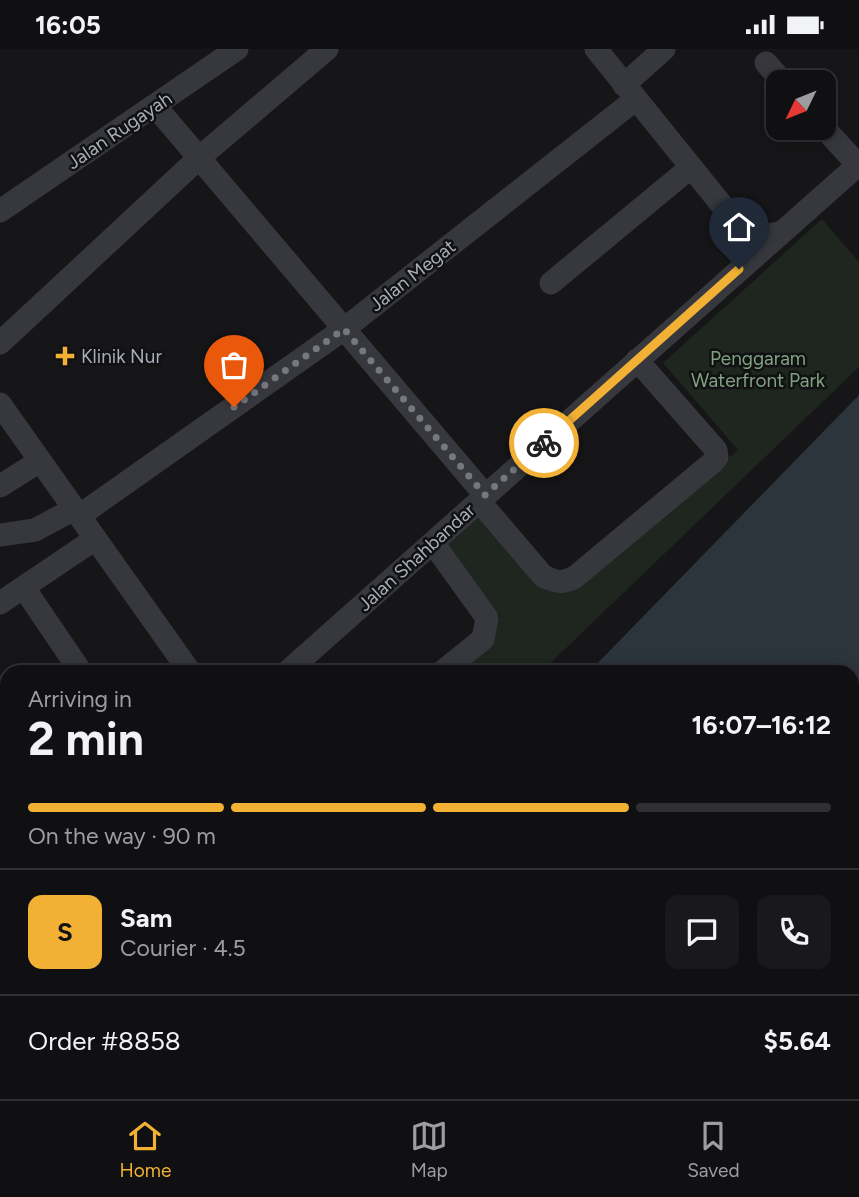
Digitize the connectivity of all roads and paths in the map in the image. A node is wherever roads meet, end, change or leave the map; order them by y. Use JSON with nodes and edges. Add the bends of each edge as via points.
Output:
{"nodes":[{"id":1,"x":237,"y":49,"type":"edge"},
{"id":2,"x":327,"y":49,"type":"edge"},
{"id":3,"x":596,"y":49,"type":"edge"},
{"id":4,"x":664,"y":49,"type":"edge"},
{"id":5,"x":766,"y":63,"type":"dead end"},
{"id":6,"x":772,"y":70,"type":"edge"},
{"id":7,"x":630,"y":92,"type":"junction"},
{"id":8,"x":155,"y":106,"type":"junction"},
{"id":9,"x":833,"y":140,"type":"edge"},
{"id":10,"x":199,"y":158,"type":"junction"},
{"id":11,"x":690,"y":168,"type":"junction"},
{"id":12,"x":856,"y":171,"type":"edge"},
{"id":13,"x":0,"y":211,"type":"edge"},
{"id":14,"x":779,"y":233,"type":"junction"},
{"id":15,"x":551,"y":283,"type":"dead end"},
{"id":16,"x":344,"y":329,"type":"junction"},
{"id":17,"x":0,"y":343,"type":"edge"},
{"id":18,"x":637,"y":360,"type":"junction"},
{"id":19,"x":0,"y":404,"type":"edge"},
{"id":20,"x":40,"y":461,"type":"junction"},
{"id":21,"x":0,"y":486,"type":"edge"},
{"id":22,"x":482,"y":498,"type":"junction"},
{"id":23,"x":77,"y":512,"type":"junction"},
{"id":24,"x":0,"y":535,"type":"edge"},
{"id":25,"x":95,"y":539,"type":"junction"},
{"id":26,"x":433,"y":543,"type":"junction"},
{"id":27,"x":24,"y":588,"type":"junction"},
{"id":28,"x":0,"y":603,"type":"edge"},
{"id":29,"x":76,"y":665,"type":"edge"},
{"id":30,"x":185,"y":665,"type":"edge"},
{"id":31,"x":295,"y":665,"type":"edge"},
{"id":32,"x":451,"y":665,"type":"edge"}],
"edges":[{"from":1,"to":8,"type":"street","name":"Jalan Rugayah"},
{"from":2,"to":10,"type":"street"},
{"from":3,"to":7,"type":"street"},
{"from":4,"to":7,"type":"street","name":"Jalan Megat"},
{"from":5,"to":6,"type":"street"},
{"from":7,"to":11,"type":"street"},
{"from":7,"to":16,"type":"street","name":"Jalan Megat"},
{"from":8,"to":10,"type":"street"},
{"from":8,"to":13,"type":"street","name":"Jalan Rugayah"},
{"from":9,"to":12,"type":"street"},
{"from":10,"to":16,"type":"street"},
{"from":10,"to":17,"type":"street"},
{"from":11,"to":14,"type":"street","via":[[742,230],[761,236]]},
{"from":11,"to":15,"type":"street"},
{"from":12,"to":14,"type":"street","name":"Jalan Shahbandar"},
{"from":14,"to":18,"type":"street","name":"Jalan Shahbandar"},
{"from":16,"to":22,"type":"street"},
{"from":16,"to":23,"type":"street","name":"Jalan Megat"},
{"from":18,"to":22,"type":"street","name":"Jalan Shahbandar"},
{"from":18,"to":22,"type":"street","via":[[716,450],[713,462],[565,583],[543,576]]},
{"from":19,"to":20,"type":"street"},
{"from":20,"to":21,"type":"street"},
{"from":20,"to":23,"type":"street"},
{"from":22,"to":26,"type":"street","name":"Jalan Shahbandar"},
{"from":23,"to":24,"type":"street","name":"Jalan Megat","via":[[35,530]]},
{"from":23,"to":25,"type":"street"},
{"from":25,"to":27,"type":"street"},
{"from":25,"to":30,"type":"street"},
{"from":26,"to":31,"type":"street","name":"Jalan Shahbandar"},
{"from":26,"to":32,"type":"street","via":[[487,618],[484,639]]},
{"from":27,"to":28,"type":"street"},
{"from":27,"to":29,"type":"street"}]}
